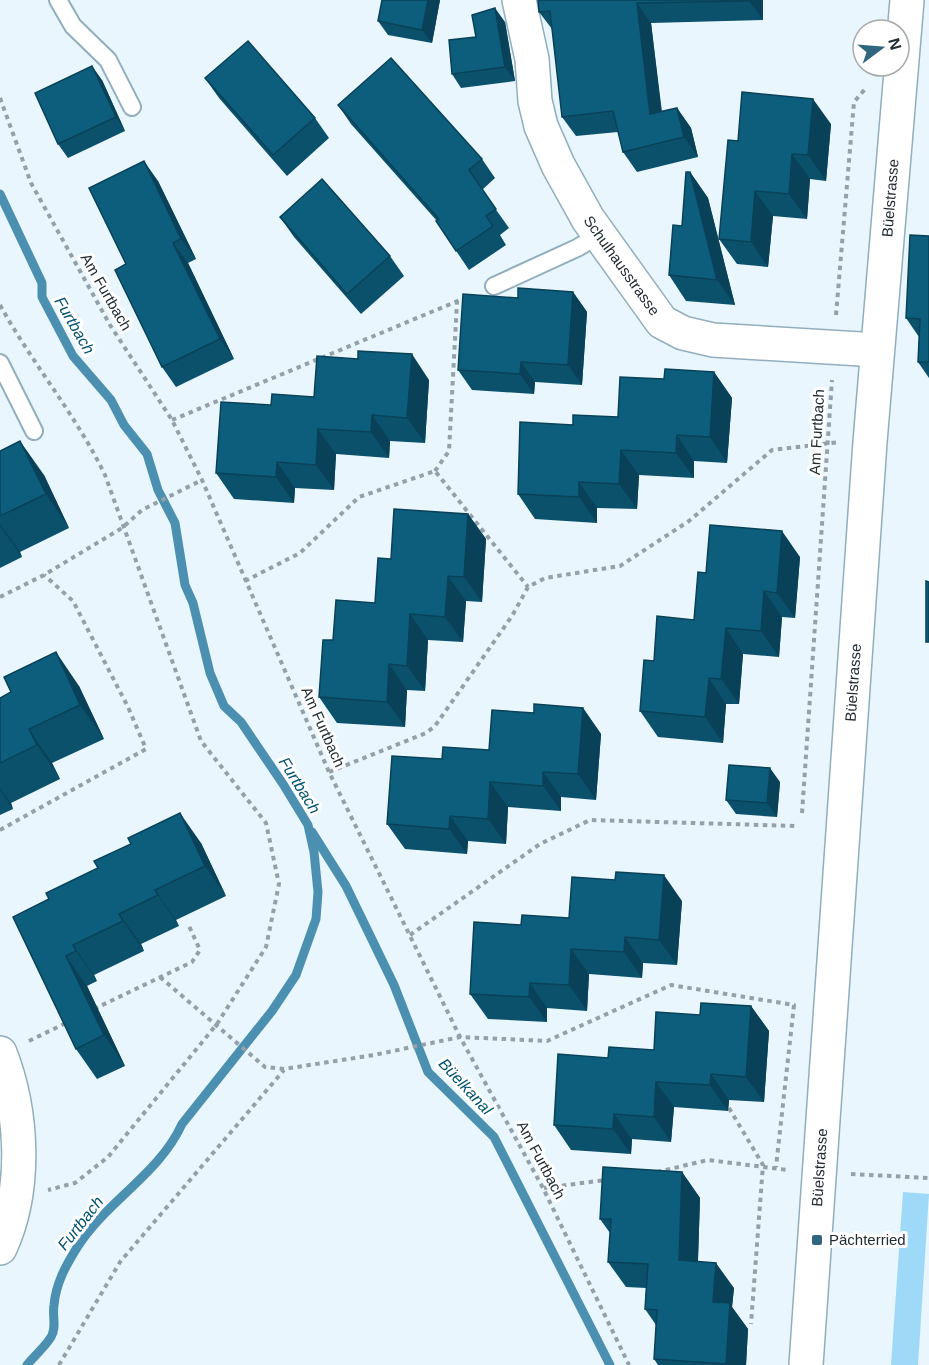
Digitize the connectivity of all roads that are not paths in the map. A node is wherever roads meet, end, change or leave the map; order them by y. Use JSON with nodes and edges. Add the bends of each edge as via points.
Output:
{"nodes":[{"id":1,"x":57,"y":0,"type":"edge"},
{"id":2,"x":519,"y":0,"type":"edge"},
{"id":3,"x":907,"y":0,"type":"edge"},
{"id":4,"x":132,"y":106,"type":"dead end"},
{"id":5,"x":599,"y":235,"type":"junction"},
{"id":6,"x":494,"y":286,"type":"road end"},
{"id":7,"x":877,"y":350,"type":"junction"},
{"id":8,"x":0,"y":363,"type":"edge"},
{"id":9,"x":34,"y":431,"type":"dead end"},
{"id":10,"x":12,"y":1048,"type":"edge"},
{"id":11,"x":0,"y":1248,"type":"edge"},
{"id":12,"x":806,"y":1365,"type":"edge"}],
"edges":[{"from":1,"to":4,"type":"lane","via":[[73,26],[108,60]]},
{"from":2,"to":5,"type":"street","name":"Schulhausstrasse","via":[[541,126],[558,165]]},
{"from":3,"to":7,"type":"street","name":"Büelstrasse"},
{"from":5,"to":6,"type":"lane"},
{"from":5,"to":7,"type":"street","name":"Schulhausstrasse","via":[[662,322],[683,333],[713,340]]},
{"from":7,"to":12,"type":"street","name":"Büelstrasse"},
{"from":8,"to":9,"type":"lane"},
{"from":10,"to":11,"type":"street","via":[[9,1075],[18,1131],[15,1197]]}]}
